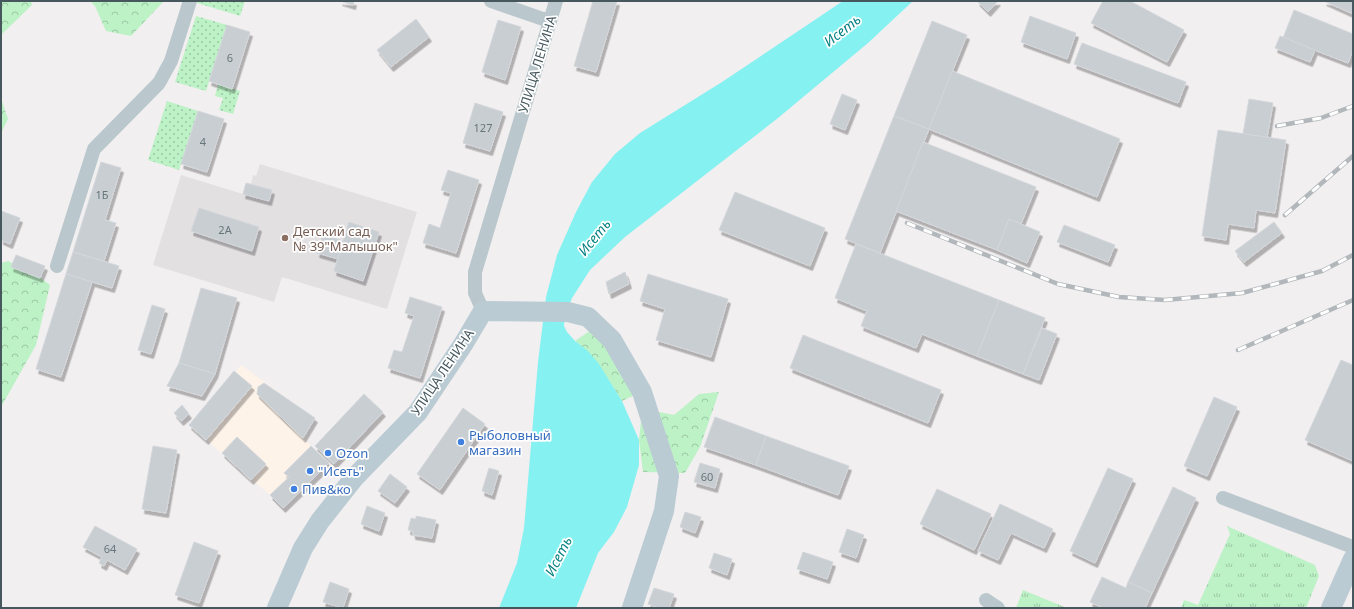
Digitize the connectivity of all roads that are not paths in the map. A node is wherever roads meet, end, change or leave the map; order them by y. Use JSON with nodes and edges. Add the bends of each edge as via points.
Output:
{"nodes":[{"id":1,"x":190,"y":1,"type":"edge"},
{"id":2,"x":491,"y":1,"type":"edge"},
{"id":3,"x":556,"y":1,"type":"edge"},
{"id":4,"x":550,"y":20,"type":"junction"},
{"id":5,"x":57,"y":266,"type":"dead end"},
{"id":6,"x":484,"y":311,"type":"junction"},
{"id":7,"x":1223,"y":498,"type":"dead end"},
{"id":8,"x":1353,"y":547,"type":"edge"},
{"id":9,"x":1353,"y":559,"type":"edge"},
{"id":10,"x":277,"y":608,"type":"edge"},
{"id":11,"x":632,"y":608,"type":"edge"},
{"id":12,"x":1331,"y":608,"type":"edge"}],
"edges":[{"from":1,"to":5,"type":"street","via":[[171,61],[158,83],[94,149]]},
{"from":2,"to":4,"type":"street"},
{"from":3,"to":4,"type":"street","name":"УЛИЦА ЛЕНИНА"},
{"from":4,"to":6,"type":"street","name":"УЛИЦА ЛЕНИНА","via":[[475,272],[475,293]]},
{"from":6,"to":10,"type":"street","name":"УЛИЦА ЛЕНИНА","via":[[418,412],[354,478],[320,521],[303,548]]},
{"from":6,"to":11,"type":"street","via":[[568,312],[588,317],[612,340],[642,392],[669,476],[664,511]]},
{"from":7,"to":8,"type":"street"},
{"from":9,"to":12,"type":"street"}]}
